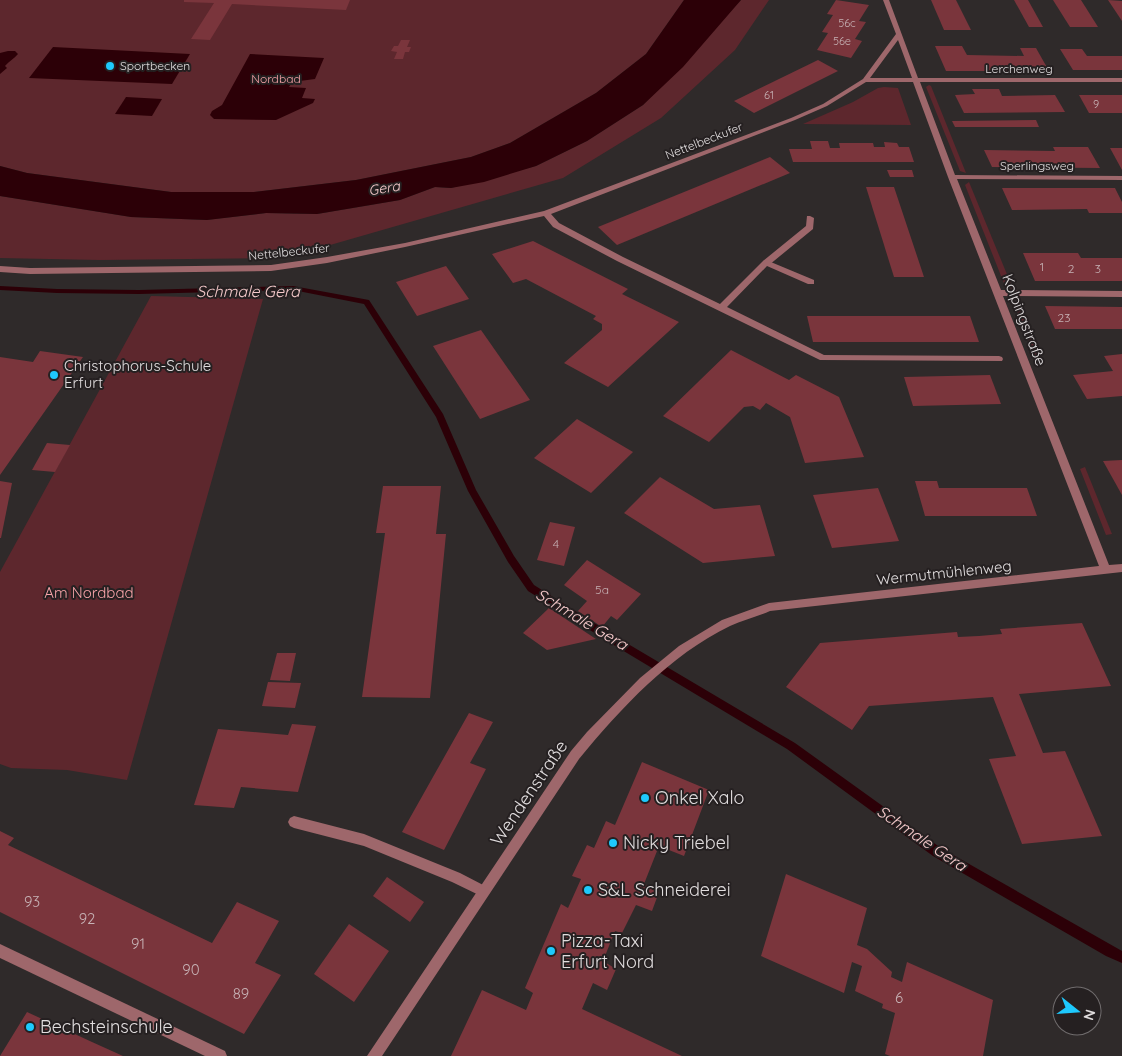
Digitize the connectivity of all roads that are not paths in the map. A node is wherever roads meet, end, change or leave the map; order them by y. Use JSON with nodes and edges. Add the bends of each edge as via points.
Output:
{"nodes":[{"id":1,"x":886,"y":0,"type":"edge"},
{"id":2,"x":898,"y":35,"type":"junction"},
{"id":3,"x":865,"y":80,"type":"junction"},
{"id":4,"x":915,"y":80,"type":"junction"},
{"id":5,"x":1122,"y":80,"type":"edge"},
{"id":6,"x":952,"y":177,"type":"junction"},
{"id":7,"x":1122,"y":178,"type":"edge"},
{"id":8,"x":546,"y":213,"type":"junction"},
{"id":9,"x":810,"y":218,"type":"dead end"},
{"id":10,"x":766,"y":262,"type":"junction"},
{"id":11,"x":0,"y":269,"type":"edge"},
{"id":12,"x":811,"y":282,"type":"dead end"},
{"id":13,"x":998,"y":293,"type":"junction"},
{"id":14,"x":1122,"y":294,"type":"edge"},
{"id":15,"x":721,"y":308,"type":"junction"},
{"id":16,"x":1000,"y":359,"type":"dead end"},
{"id":17,"x":1122,"y":568,"type":"edge"},
{"id":18,"x":1106,"y":570,"type":"junction"},
{"id":19,"x":769,"y":608,"type":"joint"},
{"id":20,"x":294,"y":822,"type":"dead end"},
{"id":21,"x":483,"y":891,"type":"junction"},
{"id":22,"x":0,"y":951,"type":"edge"},
{"id":23,"x":220,"y":1056,"type":"edge"},
{"id":24,"x":374,"y":1056,"type":"edge"}],
"edges":[{"from":1,"to":2,"type":"street"},
{"from":2,"to":3,"type":"street","name":"Nettelbeckufer"},
{"from":2,"to":4,"type":"street"},
{"from":3,"to":4,"type":"street"},
{"from":3,"to":8,"type":"street","name":"Nettelbeckufer","via":[[825,105],[793,119]]},
{"from":4,"to":5,"type":"street","name":"Lerchenweg"},
{"from":4,"to":6,"type":"street","name":"Kolpingstraße"},
{"from":6,"to":7,"type":"street","name":"Sperlingsweg"},
{"from":6,"to":13,"type":"street","name":"Kolpingstraße"},
{"from":8,"to":11,"type":"street","name":"Nettelbeckufer","via":[[346,256],[271,268]]},
{"from":8,"to":15,"type":"street","via":[[556,225]]},
{"from":9,"to":10,"type":"street","via":[[810,227]]},
{"from":10,"to":12,"type":"street"},
{"from":10,"to":15,"type":"street"},
{"from":13,"to":14,"type":"street"},
{"from":13,"to":18,"type":"street","name":"Kolpingstraße"},
{"from":15,"to":16,"type":"street","via":[[823,358]]},
{"from":17,"to":18,"type":"street","name":"Wermutmühlenweg"},
{"from":18,"to":19,"type":"street","name":"Wermutmühlenweg"},
{"from":19,"to":21,"type":"street","name":"Wendenstraße","via":[[727,623],[676,656],[598,726]]},
{"from":20,"to":21,"type":"street","via":[[364,840]]},
{"from":21,"to":24,"type":"street","name":"Wendenstraße"},
{"from":22,"to":23,"type":"street"}]}
